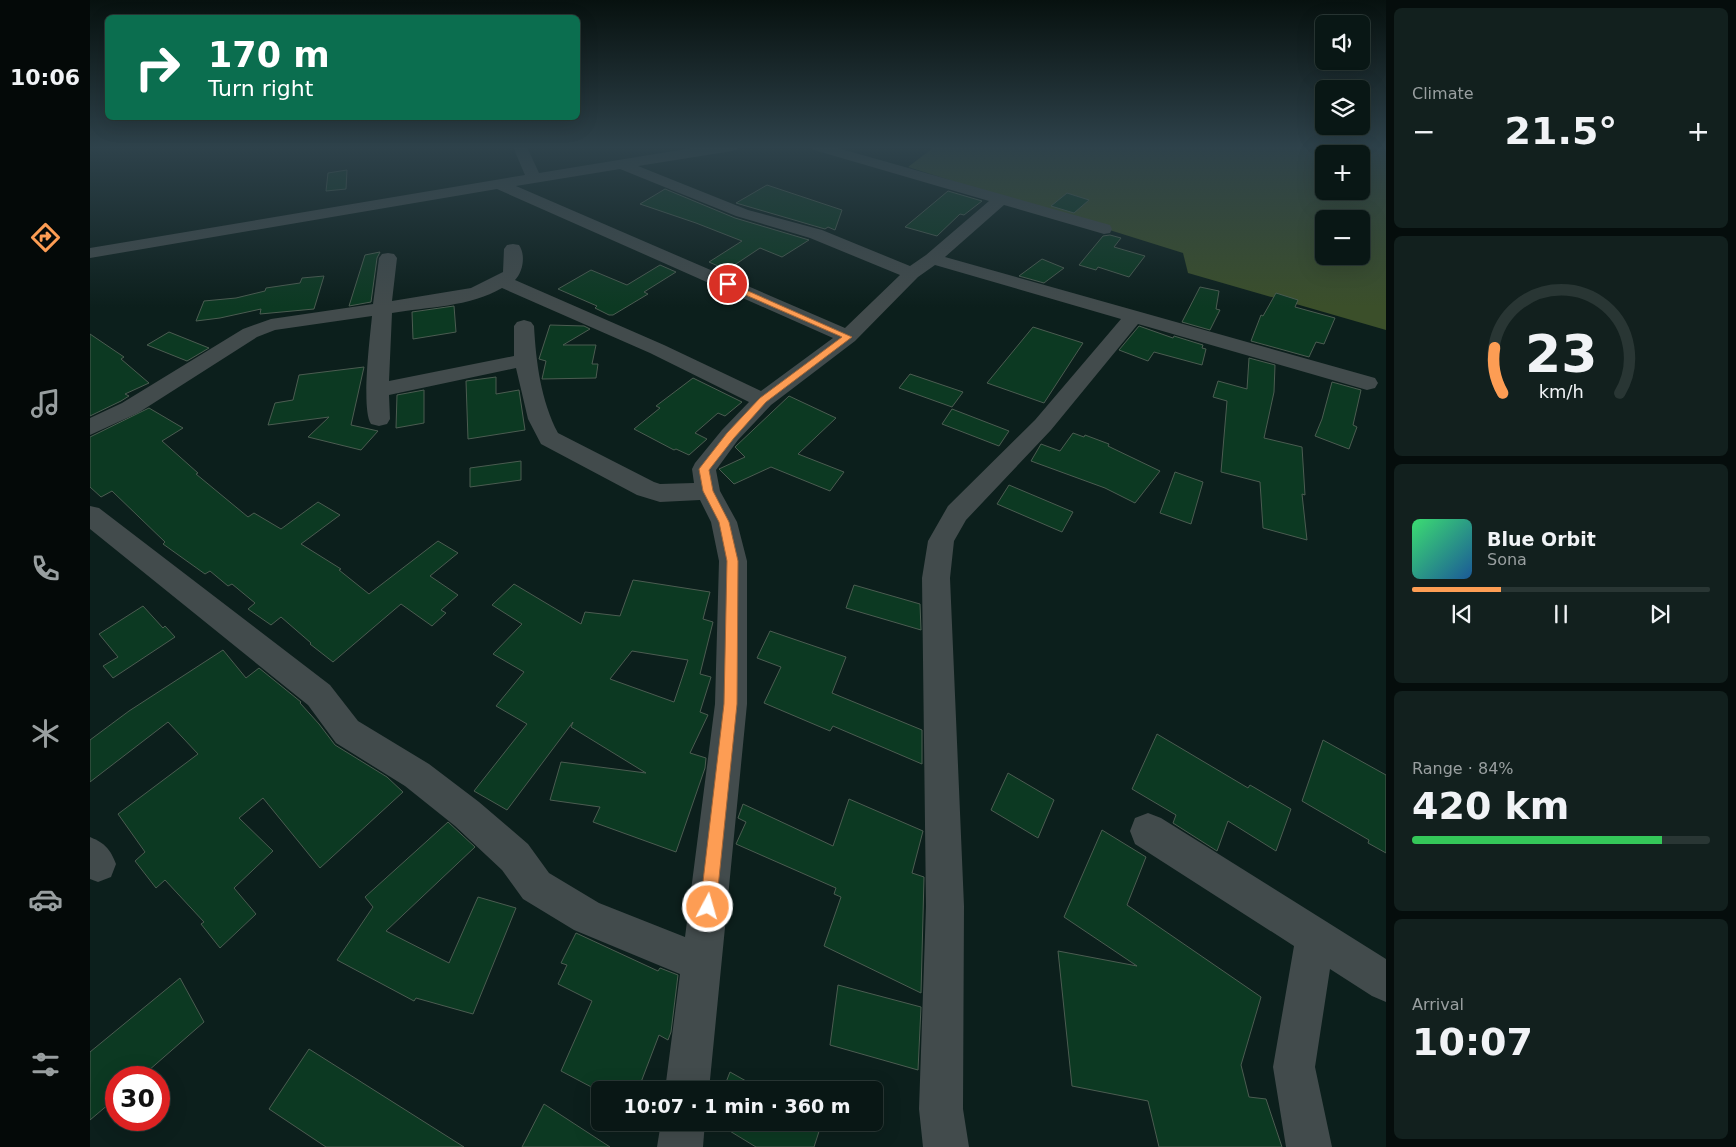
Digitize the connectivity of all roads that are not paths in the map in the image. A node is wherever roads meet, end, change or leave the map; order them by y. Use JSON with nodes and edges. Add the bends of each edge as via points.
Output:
{"nodes":[{"id":1,"x":1000,"y":200,"type":"edge"},
{"id":2,"x":400,"y":201,"type":"edge"},
{"id":3,"x":536,"y":201,"type":"edge"},
{"id":4,"x":711,"y":201,"type":"edge"},
{"id":5,"x":1002,"y":201,"type":"edge"},
{"id":6,"x":1104,"y":229,"type":"dead end"},
{"id":7,"x":513,"y":249,"type":"dead end"},
{"id":8,"x":90,"y":253,"type":"edge"},
{"id":9,"x":388,"y":258,"type":"dead end"},
{"id":10,"x":922,"y":266,"type":"junction"},
{"id":11,"x":501,"y":281,"type":"junction"},
{"id":12,"x":382,"y":308,"type":"junction"},
{"id":13,"x":1133,"y":318,"type":"junction"},
{"id":14,"x":524,"y":326,"type":"dead end"},
{"id":15,"x":848,"y":337,"type":"junction"},
{"id":16,"x":525,"y":360,"type":"junction"},
{"id":17,"x":1367,"y":383,"type":"dead end"},
{"id":18,"x":378,"y":390,"type":"junction"},
{"id":19,"x":763,"y":400,"type":"junction"},
{"id":20,"x":379,"y":419,"type":"dead end"},
{"id":21,"x":90,"y":427,"type":"edge"},
{"id":22,"x":708,"y":491,"type":"junction"},
{"id":23,"x":90,"y":515,"type":"edge"},
{"id":24,"x":1148,"y":831,"type":"dead end"},
{"id":25,"x":1315,"y":937,"type":"junction"},
{"id":26,"x":701,"y":963,"type":"junction"},
{"id":27,"x":1386,"y":982,"type":"edge"},
{"id":28,"x":688,"y":1081,"type":"edge"},
{"id":29,"x":682,"y":1131,"type":"edge"},
{"id":30,"x":680,"y":1147,"type":"edge"},
{"id":31,"x":946,"y":1147,"type":"edge"},
{"id":32,"x":1309,"y":1147,"type":"edge"}],
"edges":[{"from":1,"to":10,"type":"street"},
{"from":2,"to":8,"type":"street"},
{"from":3,"to":15,"type":"street"},
{"from":4,"to":10,"type":"street","via":[[742,213]]},
{"from":5,"to":6,"type":"street"},
{"from":7,"to":11,"type":"street","via":[[513,271]]},
{"from":9,"to":12,"type":"street"},
{"from":10,"to":13,"type":"street"},
{"from":10,"to":15,"type":"street"},
{"from":11,"to":12,"type":"street","via":[[458,297]]},
{"from":11,"to":19,"type":"street","via":[[657,349]]},
{"from":12,"to":18,"type":"street"},
{"from":12,"to":21,"type":"street","via":[[271,325],[250,333],[130,408]]},
{"from":13,"to":17,"type":"street"},
{"from":13,"to":31,"type":"street","via":[[1044,425],[957,513],[941,541],[936,578],[945,906],[941,1109]]},
{"from":14,"to":16,"type":"street"},
{"from":15,"to":19,"type":"street"},
{"from":16,"to":18,"type":"street"},
{"from":16,"to":22,"type":"street","via":[[539,419],[549,438],[646,489],[660,493]]},
{"from":18,"to":20,"type":"street"},
{"from":19,"to":22,"type":"street","via":[[704,469]]},
{"from":22,"to":26,"type":"street","via":[[724,522],[733,561],[731,694]]},
{"from":23,"to":26,"type":"street","via":[[319,695],[347,732],[417,775],[466,814],[514,857],[536,886],[587,917]]},
{"from":24,"to":25,"type":"street"},
{"from":25,"to":27,"type":"street"},
{"from":25,"to":32,"type":"street","via":[[1294,1067]]},
{"from":26,"to":28,"type":"street"},
{"from":29,"to":30,"type":"street"}]}
